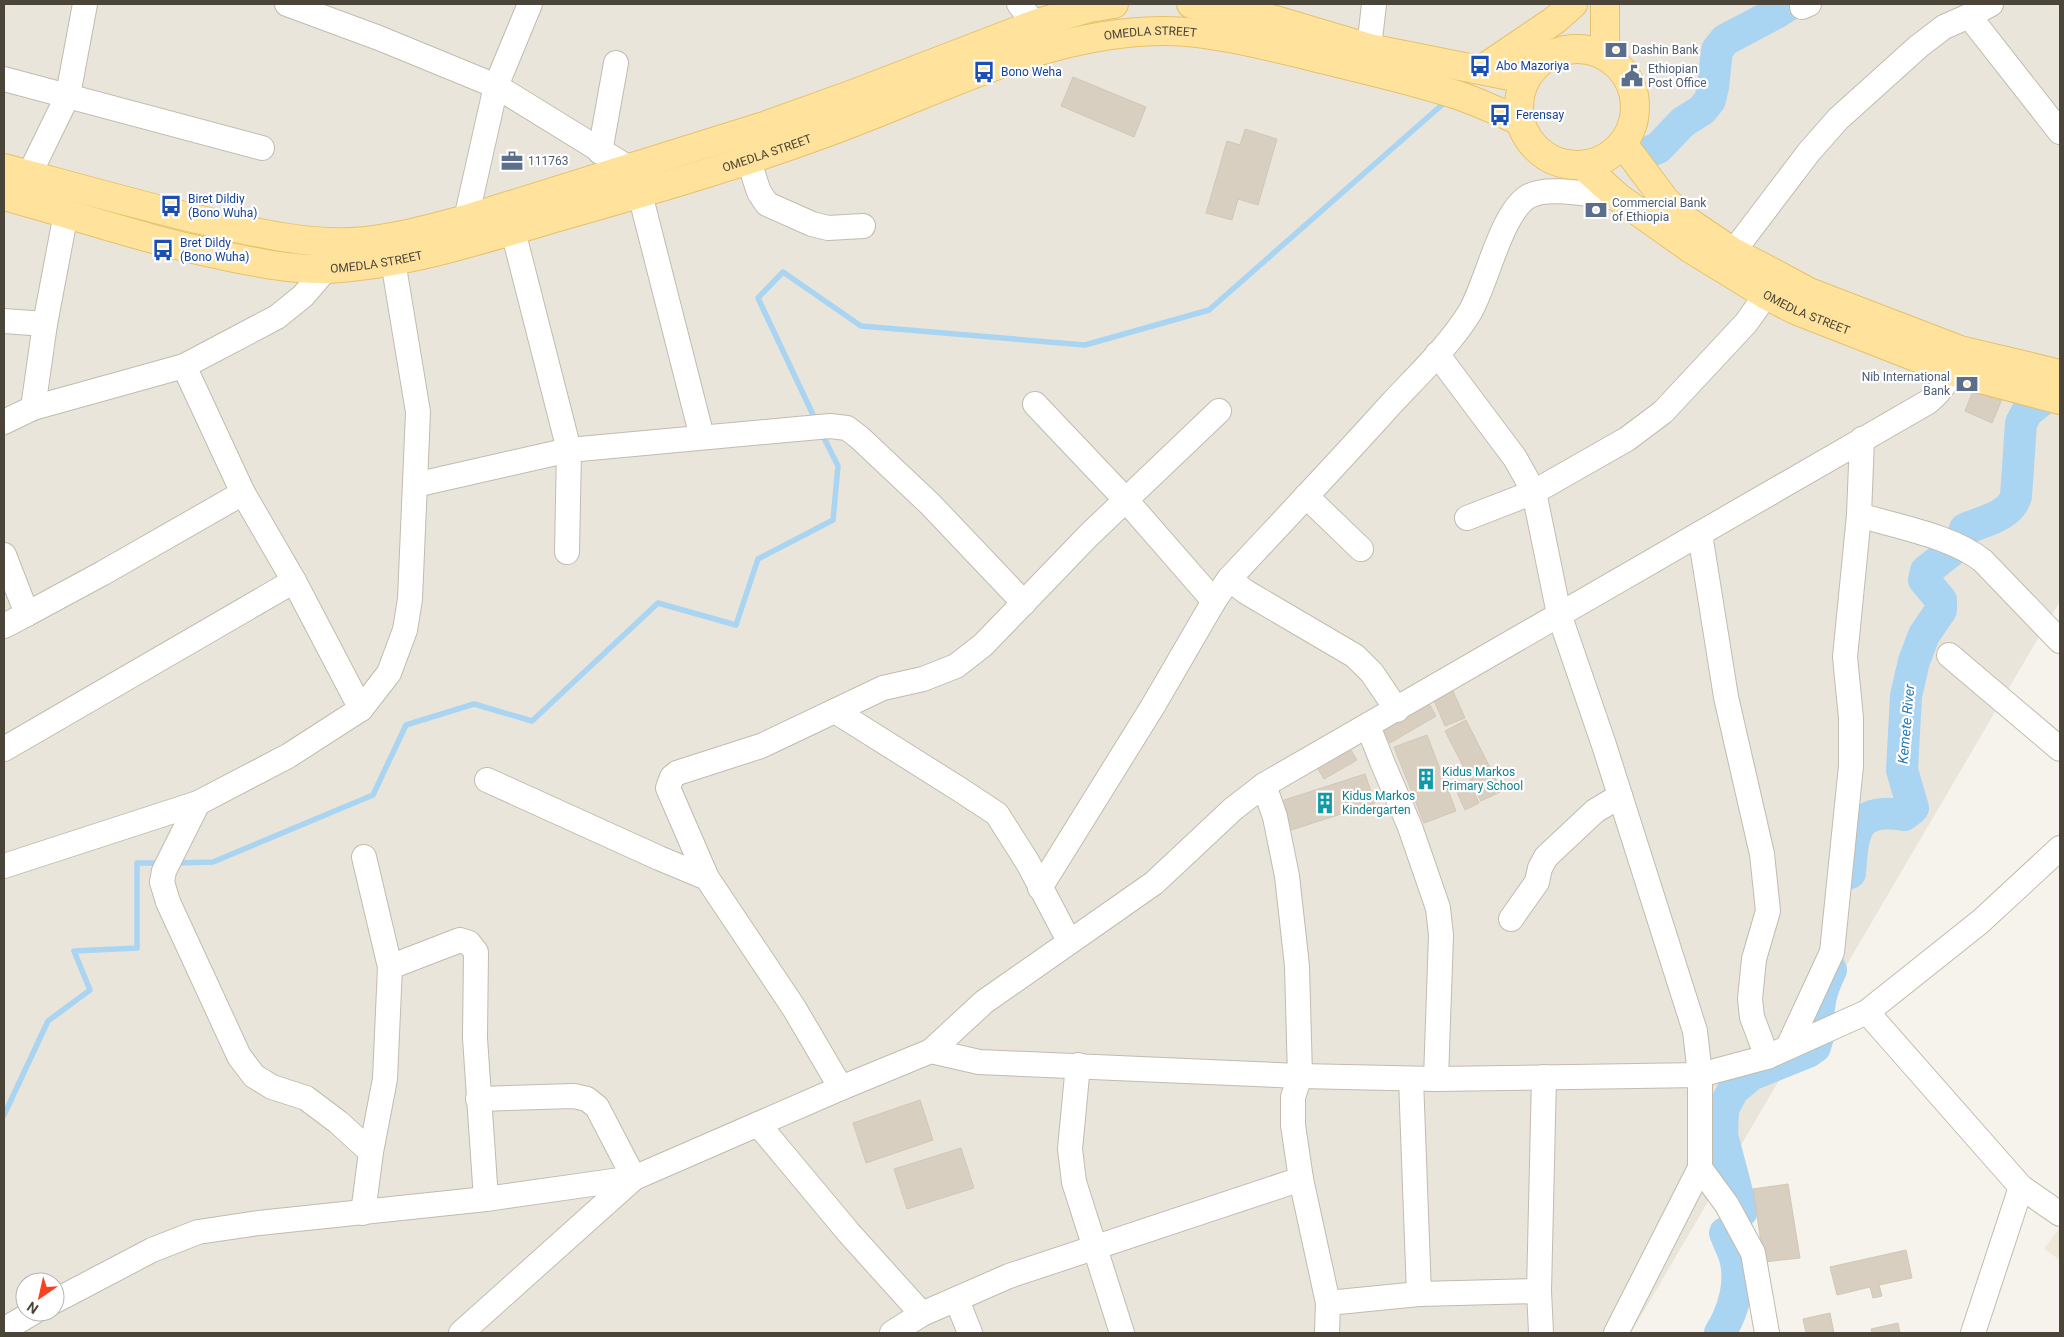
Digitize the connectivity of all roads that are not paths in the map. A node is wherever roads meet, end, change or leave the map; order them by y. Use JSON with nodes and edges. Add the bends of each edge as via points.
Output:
{"nodes":[{"id":1,"x":85,"y":4,"type":"edge"},
{"id":2,"x":287,"y":4,"type":"edge"},
{"id":3,"x":530,"y":4,"type":"edge"},
{"id":4,"x":1114,"y":4,"type":"edge"},
{"id":5,"x":1191,"y":4,"type":"edge"},
{"id":6,"x":1374,"y":4,"type":"edge"},
{"id":7,"x":1573,"y":4,"type":"edge"},
{"id":8,"x":1578,"y":4,"type":"edge"},
{"id":9,"x":1605,"y":4,"type":"edge"},
{"id":10,"x":1991,"y":4,"type":"edge"},
{"id":11,"x":1027,"y":14,"type":"edge"},
{"id":12,"x":1969,"y":16,"type":"junction"},
{"id":13,"x":1370,"y":48,"type":"junction"},
{"id":14,"x":1571,"y":48,"type":"junction"},
{"id":15,"x":1046,"y":49,"type":"junction"},
{"id":16,"x":1605,"y":55,"type":"junction"},
{"id":17,"x":616,"y":63,"type":"dead end"},
{"id":18,"x":1481,"y":70,"type":"junction"},
{"id":19,"x":4,"y":79,"type":"edge"},
{"id":20,"x":1524,"y":79,"type":"junction"},
{"id":21,"x":496,"y":86,"type":"junction"},
{"id":22,"x":68,"y":95,"type":"junction"},
{"id":23,"x":1520,"y":121,"type":"junction"},
{"id":24,"x":2060,"y":132,"type":"edge"},
{"id":25,"x":1623,"y":144,"type":"junction"},
{"id":26,"x":262,"y":148,"type":"dead end"},
{"id":27,"x":600,"y":152,"type":"junction"},
{"id":28,"x":748,"y":159,"type":"junction"},
{"id":29,"x":1582,"y":165,"type":"junction"},
{"id":30,"x":629,"y":168,"type":"junction"},
{"id":31,"x":16,"y":171,"type":"edge"},
{"id":32,"x":640,"y":194,"type":"junction"},
{"id":33,"x":4,"y":196,"type":"edge"},
{"id":34,"x":1619,"y":198,"type":"junction"},
{"id":35,"x":66,"y":213,"type":"junction"},
{"id":36,"x":511,"y":218,"type":"junction"},
{"id":37,"x":466,"y":219,"type":"junction"},
{"id":38,"x":863,"y":226,"type":"dead end"},
{"id":39,"x":1732,"y":252,"type":"junction"},
{"id":40,"x":393,"y":261,"type":"junction"},
{"id":41,"x":326,"y":269,"type":"junction"},
{"id":42,"x":1766,"y":296,"type":"junction"},
{"id":43,"x":4,"y":321,"type":"edge"},
{"id":44,"x":45,"y":324,"type":"junction"},
{"id":45,"x":1437,"y":354,"type":"junction"},
{"id":46,"x":1957,"y":361,"type":"junction"},
{"id":47,"x":184,"y":366,"type":"junction"},
{"id":48,"x":2060,"y":374,"type":"edge"},
{"id":49,"x":2060,"y":400,"type":"edge"},
{"id":50,"x":1035,"y":404,"type":"dead end"},
{"id":51,"x":33,"y":408,"type":"junction"},
{"id":52,"x":1219,"y":412,"type":"dead end"},
{"id":53,"x":4,"y":421,"type":"edge"},
{"id":54,"x":702,"y":437,"type":"junction"},
{"id":55,"x":1862,"y":439,"type":"junction"},
{"id":56,"x":569,"y":450,"type":"junction"},
{"id":57,"x":415,"y":485,"type":"junction"},
{"id":58,"x":1534,"y":492,"type":"junction"},
{"id":59,"x":243,"y":493,"type":"junction"},
{"id":60,"x":1306,"y":496,"type":"junction"},
{"id":61,"x":1125,"y":499,"type":"junction"},
{"id":62,"x":1859,"y":515,"type":"junction"},
{"id":63,"x":1467,"y":518,"type":"dead end"},
{"id":64,"x":1700,"y":534,"type":"junction"},
{"id":65,"x":1361,"y":549,"type":"dead end"},
{"id":66,"x":566,"y":552,"type":"dead end"},
{"id":67,"x":4,"y":555,"type":"edge"},
{"id":68,"x":1229,"y":579,"type":"junction"},
{"id":69,"x":294,"y":582,"type":"junction"},
{"id":70,"x":1214,"y":601,"type":"junction"},
{"id":71,"x":1024,"y":603,"type":"junction"},
{"id":72,"x":27,"y":614,"type":"junction"},
{"id":73,"x":1559,"y":614,"type":"junction"},
{"id":74,"x":4,"y":626,"type":"edge"},
{"id":75,"x":2060,"y":641,"type":"edge"},
{"id":76,"x":1948,"y":655,"type":"dead end"},
{"id":77,"x":361,"y":709,"type":"junction"},
{"id":78,"x":1397,"y":710,"type":"junction"},
{"id":79,"x":835,"y":711,"type":"junction"},
{"id":80,"x":1368,"y":726,"type":"junction"},
{"id":81,"x":4,"y":749,"type":"edge"},
{"id":82,"x":2060,"y":749,"type":"edge"},
{"id":83,"x":487,"y":780,"type":"dead end"},
{"id":84,"x":1264,"y":785,"type":"junction"},
{"id":85,"x":1620,"y":796,"type":"junction"},
{"id":86,"x":198,"y":803,"type":"junction"},
{"id":87,"x":2060,"y":848,"type":"edge"},
{"id":88,"x":364,"y":857,"type":"dead end"},
{"id":89,"x":4,"y":866,"type":"edge"},
{"id":90,"x":707,"y":878,"type":"junction"},
{"id":91,"x":1040,"y":888,"type":"junction"},
{"id":92,"x":1512,"y":919,"type":"dead end"},
{"id":93,"x":1069,"y":941,"type":"junction"},
{"id":94,"x":390,"y":967,"type":"junction"},
{"id":95,"x":1867,"y":1012,"type":"junction"},
{"id":96,"x":932,"y":1050,"type":"junction"},
{"id":97,"x":1778,"y":1052,"type":"junction"},
{"id":98,"x":1078,"y":1065,"type":"junction"},
{"id":99,"x":1700,"y":1075,"type":"junction"},
{"id":100,"x":1300,"y":1076,"type":"junction"},
{"id":101,"x":1544,"y":1077,"type":"junction"},
{"id":102,"x":1411,"y":1079,"type":"junction"},
{"id":103,"x":1436,"y":1079,"type":"junction"},
{"id":104,"x":840,"y":1088,"type":"junction"},
{"id":105,"x":478,"y":1099,"type":"junction"},
{"id":106,"x":758,"y":1124,"type":"junction"},
{"id":107,"x":371,"y":1152,"type":"junction"},
{"id":108,"x":1700,"y":1168,"type":"junction"},
{"id":109,"x":634,"y":1178,"type":"junction"},
{"id":110,"x":1301,"y":1179,"type":"junction"},
{"id":111,"x":2021,"y":1187,"type":"junction"},
{"id":112,"x":486,"y":1199,"type":"junction"},
{"id":113,"x":363,"y":1213,"type":"junction"},
{"id":114,"x":2060,"y":1214,"type":"edge"},
{"id":115,"x":1095,"y":1246,"type":"junction"},
{"id":116,"x":1539,"y":1291,"type":"junction"},
{"id":117,"x":1419,"y":1294,"type":"junction"},
{"id":118,"x":65,"y":1296,"type":"edge"},
{"id":119,"x":957,"y":1300,"type":"junction"},
{"id":120,"x":1328,"y":1303,"type":"junction"},
{"id":121,"x":922,"y":1314,"type":"junction"},
{"id":122,"x":17,"y":1322,"type":"edge"},
{"id":123,"x":4,"y":1333,"type":"edge"},
{"id":124,"x":460,"y":1333,"type":"edge"},
{"id":125,"x":892,"y":1333,"type":"edge"},
{"id":126,"x":970,"y":1333,"type":"edge"},
{"id":127,"x":1122,"y":1333,"type":"edge"},
{"id":128,"x":1327,"y":1333,"type":"edge"},
{"id":129,"x":1541,"y":1333,"type":"edge"},
{"id":130,"x":1616,"y":1333,"type":"edge"},
{"id":131,"x":1767,"y":1333,"type":"edge"},
{"id":132,"x":1973,"y":1333,"type":"edge"}],
"edges":[{"from":1,"to":22,"type":"street"},
{"from":2,"to":21,"type":"street"},
{"from":3,"to":21,"type":"street"},
{"from":4,"to":11,"type":"main road","name":"OMEDLA STREET"},
{"from":5,"to":13,"type":"main road","via":[[1275,20]]},
{"from":6,"to":13,"type":"street"},
{"from":7,"to":18,"type":"main road","via":[[1555,20]]},
{"from":8,"to":14,"type":"main road"},
{"from":9,"to":16,"type":"main road"},
{"from":10,"to":12,"type":"street"},
{"from":11,"to":15,"type":"main road"},
{"from":11,"to":30,"type":"main road","name":"OMEDLA STREET","via":[[776,122]]},
{"from":12,"to":24,"type":"street"},
{"from":12,"to":39,"type":"street","via":[[1944,28],[1919,46],[1838,119],[1808,152]]},
{"from":13,"to":18,"type":"main road"},
{"from":14,"to":16,"type":"main road","via":[[1589,49]]},
{"from":14,"to":20,"type":"main road","via":[[1553,53],[1536,64]]},
{"from":15,"to":23,"type":"main road","name":"OMEDLA STREET","via":[[1107,34],[1164,30],[1216,36],[1457,94]]},
{"from":15,"to":28,"type":"main road","name":"OMEDLA STREET"},
{"from":16,"to":25,"type":"main road","via":[[1621,68],[1632,85],[1636,106],[1633,126]]},
{"from":17,"to":27,"type":"street"},
{"from":18,"to":20,"type":"main road"},
{"from":19,"to":22,"type":"street"},
{"from":20,"to":23,"type":"main road","via":[[1518,107]]},
{"from":21,"to":27,"type":"street"},
{"from":21,"to":37,"type":"street"},
{"from":22,"to":26,"type":"street"},
{"from":22,"to":31,"type":"street"},
{"from":23,"to":29,"type":"main road","via":[[1536,149],[1566,164]]},
{"from":25,"to":29,"type":"main road","via":[[1604,159]]},
{"from":25,"to":39,"type":"main road","via":[[1683,218]]},
{"from":27,"to":30,"type":"street"},
{"from":28,"to":32,"type":"main road","name":"OMEDLA STREET"},
{"from":28,"to":38,"type":"street","via":[[758,192],[767,204],[828,228]]},
{"from":29,"to":34,"type":"main road","name":"OMEDLA STREET"},
{"from":30,"to":36,"type":"main road","name":"OMEDLA STREET"},
{"from":31,"to":37,"type":"main road","name":"OMEDLA STREET","via":[[269,236],[352,242],[418,232]]},
{"from":32,"to":36,"type":"main road","name":"OMEDLA STREET"},
{"from":32,"to":54,"type":"street"},
{"from":33,"to":35,"type":"main road","name":"OMEDLA STREET"},
{"from":34,"to":42,"type":"main road","name":"OMEDLA STREET"},
{"from":34,"to":45,"type":"street","via":[[1549,191],[1529,196],[1514,210],[1503,231],[1488,274],[1469,313]]},
{"from":35,"to":41,"type":"main road","name":"OMEDLA STREET","via":[[180,247],[276,266]]},
{"from":35,"to":44,"type":"street"},
{"from":36,"to":37,"type":"main road","name":"OMEDLA STREET"},
{"from":36,"to":40,"type":"main road","name":"OMEDLA STREET"},
{"from":36,"to":56,"type":"street"},
{"from":39,"to":46,"type":"main road"},
{"from":40,"to":41,"type":"main road","name":"OMEDLA STREET"},
{"from":40,"to":57,"type":"street","via":[[418,412]]},
{"from":41,"to":47,"type":"street","via":[[303,296],[277,317]]},
{"from":42,"to":46,"type":"main road","name":"OMEDLA STREET","via":[[1795,310]]},
{"from":42,"to":58,"type":"street","via":[[1746,323],[1663,412],[1627,439]]},
{"from":43,"to":44,"type":"street"},
{"from":44,"to":51,"type":"street"},
{"from":45,"to":58,"type":"street","via":[[1515,458]]},
{"from":45,"to":60,"type":"street"},
{"from":46,"to":48,"type":"main road"},
{"from":46,"to":49,"type":"main road","name":"OMEDLA STREET"},
{"from":46,"to":55,"type":"street","via":[[1939,393]]},
{"from":47,"to":51,"type":"street"},
{"from":47,"to":59,"type":"street"},
{"from":50,"to":61,"type":"street"},
{"from":51,"to":53,"type":"street"},
{"from":52,"to":61,"type":"street"},
{"from":54,"to":56,"type":"street"},
{"from":54,"to":71,"type":"street","via":[[830,426],[847,428],[930,504]]},
{"from":55,"to":62,"type":"street"},
{"from":55,"to":64,"type":"street"},
{"from":56,"to":57,"type":"street"},
{"from":56,"to":66,"type":"street"},
{"from":57,"to":77,"type":"street","via":[[410,599],[405,630],[389,673]]},
{"from":58,"to":63,"type":"street"},
{"from":58,"to":73,"type":"street"},
{"from":59,"to":69,"type":"street"},
{"from":59,"to":72,"type":"street"},
{"from":60,"to":65,"type":"street"},
{"from":60,"to":68,"type":"street"},
{"from":61,"to":70,"type":"street"},
{"from":61,"to":71,"type":"street"},
{"from":62,"to":75,"type":"street","via":[[1960,546],[1983,561]]},
{"from":62,"to":97,"type":"street","via":[[1845,657],[1851,718],[1851,766],[1832,952]]},
{"from":64,"to":73,"type":"street"},
{"from":64,"to":97,"type":"street","via":[[1726,697],[1762,854],[1768,911],[1754,959],[1750,999],[1752,1017]]},
{"from":67,"to":72,"type":"street"},
{"from":68,"to":70,"type":"street"},
{"from":68,"to":78,"type":"street","via":[[1355,656],[1372,673]]},
{"from":69,"to":77,"type":"street"},
{"from":69,"to":81,"type":"street"},
{"from":70,"to":91,"type":"street","via":[[1148,715]]},
{"from":71,"to":79,"type":"street","via":[[983,646],[956,666],[923,679],[883,688]]},
{"from":72,"to":74,"type":"street"},
{"from":73,"to":78,"type":"street"},
{"from":73,"to":85,"type":"street"},
{"from":76,"to":82,"type":"street"},
{"from":77,"to":86,"type":"street","via":[[288,756]]},
{"from":78,"to":80,"type":"street"},
{"from":79,"to":90,"type":"street","via":[[760,746],[672,777],[668,788]]},
{"from":79,"to":91,"type":"street","via":[[997,814]]},
{"from":80,"to":84,"type":"street"},
{"from":80,"to":103,"type":"street","via":[[1410,828],[1438,908],[1441,935]]},
{"from":83,"to":90,"type":"street"},
{"from":84,"to":93,"type":"street","via":[[1233,809],[1154,883]]},
{"from":84,"to":100,"type":"street","via":[[1275,817],[1287,876],[1297,966]]},
{"from":85,"to":92,"type":"street","via":[[1595,811],[1546,857],[1537,882]]},
{"from":85,"to":99,"type":"street","via":[[1695,1031]]},
{"from":86,"to":89,"type":"street"},
{"from":86,"to":107,"type":"street","via":[[162,882],[168,902],[239,1056],[254,1076],[272,1087],[306,1098]]},
{"from":87,"to":95,"type":"street","via":[[1980,922]]},
{"from":88,"to":94,"type":"street"},
{"from":90,"to":104,"type":"street","via":[[794,1008]]},
{"from":91,"to":93,"type":"street"},
{"from":93,"to":96,"type":"street","via":[[984,1002]]},
{"from":94,"to":105,"type":"street","via":[[460,940],[469,943],[476,952]]},
{"from":94,"to":107,"type":"street","via":[[385,1079]]},
{"from":95,"to":97,"type":"street"},
{"from":95,"to":111,"type":"street"},
{"from":96,"to":98,"type":"street","via":[[979,1062]]},
{"from":96,"to":104,"type":"street"},
{"from":97,"to":99,"type":"street"},
{"from":98,"to":100,"type":"street"},
{"from":98,"to":115,"type":"street","via":[[1070,1149],[1074,1182]]},
{"from":99,"to":101,"type":"street"},
{"from":99,"to":108,"type":"street"},
{"from":100,"to":102,"type":"street"},
{"from":100,"to":110,"type":"street","via":[[1293,1098],[1293,1126]]},
{"from":101,"to":103,"type":"street"},
{"from":101,"to":116,"type":"street"},
{"from":102,"to":103,"type":"street"},
{"from":102,"to":117,"type":"street"},
{"from":104,"to":106,"type":"street"},
{"from":105,"to":109,"type":"street","via":[[574,1096],[587,1099],[597,1107]]},
{"from":105,"to":112,"type":"street"},
{"from":106,"to":109,"type":"street"},
{"from":106,"to":121,"type":"street"},
{"from":107,"to":113,"type":"street"},
{"from":108,"to":130,"type":"street"},
{"from":108,"to":131,"type":"street","via":[[1727,1205],[1753,1253]]},
{"from":109,"to":112,"type":"street"},
{"from":109,"to":124,"type":"street"},
{"from":110,"to":115,"type":"street"},
{"from":110,"to":120,"type":"street"},
{"from":111,"to":114,"type":"street"},
{"from":111,"to":132,"type":"street"},
{"from":112,"to":113,"type":"street"},
{"from":113,"to":118,"type":"street","via":[[198,1232],[152,1250]]},
{"from":115,"to":119,"type":"street","via":[[1009,1276]]},
{"from":115,"to":127,"type":"street"},
{"from":116,"to":117,"type":"street"},
{"from":116,"to":129,"type":"street"},
{"from":117,"to":120,"type":"street"},
{"from":119,"to":121,"type":"street"},
{"from":119,"to":126,"type":"street"},
{"from":120,"to":128,"type":"street"},
{"from":121,"to":125,"type":"street"},
{"from":122,"to":123,"type":"street"}]}
